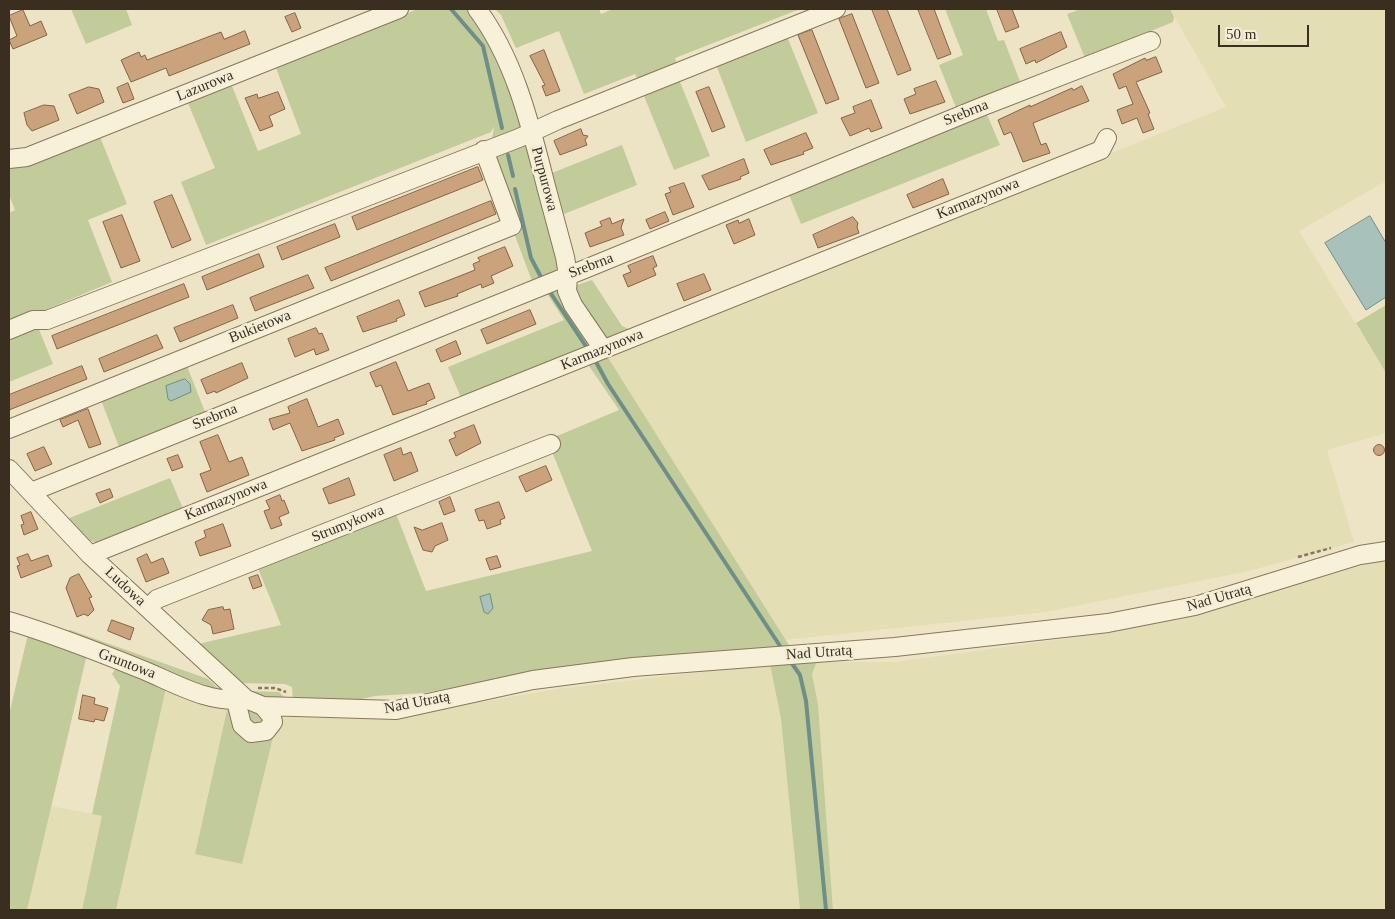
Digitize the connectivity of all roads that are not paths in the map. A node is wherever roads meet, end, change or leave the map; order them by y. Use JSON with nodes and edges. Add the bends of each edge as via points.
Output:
{"nodes":[{"id":1,"x":399,"y":9,"type":"edge"},
{"id":2,"x":477,"y":9,"type":"edge"},
{"id":3,"x":836,"y":9,"type":"edge"},
{"id":4,"x":1152,"y":41,"type":"dead end"},
{"id":5,"x":531,"y":130,"type":"junction"},
{"id":6,"x":1107,"y":138,"type":"dead end"},
{"id":7,"x":484,"y":150,"type":"junction"},
{"id":8,"x":9,"y":158,"type":"edge"},
{"id":9,"x":568,"y":275,"type":"junction"},
{"id":10,"x":9,"y":330,"type":"edge"},
{"id":11,"x":603,"y":349,"type":"junction"},
{"id":12,"x":9,"y":429,"type":"edge"},
{"id":13,"x":551,"y":444,"type":"dead end"},
{"id":14,"x":9,"y":469,"type":"edge"},
{"id":15,"x":31,"y":492,"type":"junction"},
{"id":16,"x":1386,"y":551,"type":"edge"},
{"id":17,"x":90,"y":555,"type":"junction"},
{"id":18,"x":148,"y":608,"type":"junction"},
{"id":19,"x":9,"y":621,"type":"edge"},
{"id":20,"x":244,"y":696,"type":"junction"},
{"id":21,"x":263,"y":706,"type":"junction"}],
"edges":[{"from":1,"to":8,"type":"street","name":"Lazurowa","via":[[27,157]]},
{"from":2,"to":5,"type":"street","name":"Purpurowa","via":[[507,63]]},
{"from":3,"to":5,"type":"street"},
{"from":4,"to":9,"type":"street","name":"Srebrna"},
{"from":5,"to":7,"type":"street","via":[[519,138]]},
{"from":5,"to":9,"type":"street","name":"Purpurowa"},
{"from":6,"to":11,"type":"street","name":"Karmazynowa","via":[[1101,150]]},
{"from":7,"to":10,"type":"street","via":[[47,320],[33,320]]},
{"from":7,"to":12,"type":"street","name":"Bukietowa","via":[[512,226]]},
{"from":9,"to":11,"type":"street","name":"Purpurowa","via":[[570,298]]},
{"from":9,"to":15,"type":"street","name":"Srebrna"},
{"from":11,"to":17,"type":"street","name":"Karmazynowa"},
{"from":13,"to":18,"type":"street","name":"Strumykowa","via":[[157,599]]},
{"from":14,"to":15,"type":"street","name":"Ludowa"},
{"from":15,"to":17,"type":"street","name":"Ludowa"},
{"from":16,"to":21,"type":"street","name":"Nad Utratą","via":[[1360,555],[1195,606],[1108,623],[895,647],[633,667],[533,680],[396,710]]},
{"from":17,"to":18,"type":"street","name":"Ludowa"},
{"from":18,"to":20,"type":"street","name":"Ludowa"},
{"from":19,"to":20,"type":"street","name":"Gruntowa","via":[[214,700]]},
{"from":20,"to":21,"type":"street","name":"Nad Utratą"},
{"from":20,"to":21,"type":"street","via":[[242,725],[251,733],[266,732],[272,722]]}]}
